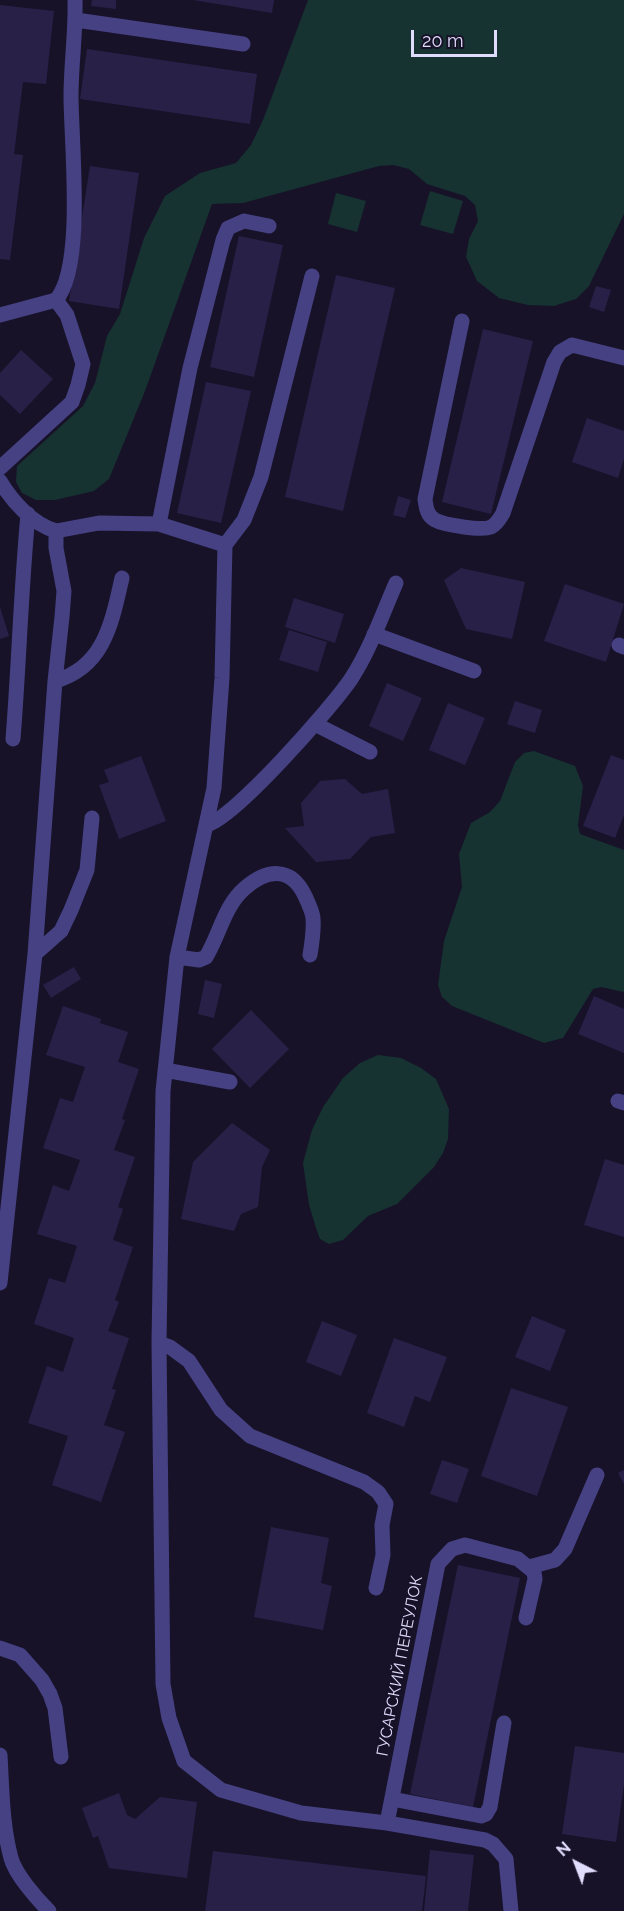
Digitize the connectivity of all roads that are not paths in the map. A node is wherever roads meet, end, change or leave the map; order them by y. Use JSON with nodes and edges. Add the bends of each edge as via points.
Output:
{"nodes":[{"id":1,"x":75,"y":0,"type":"edge"},
{"id":2,"x":76,"y":20,"type":"junction"},
{"id":3,"x":243,"y":44,"type":"dead end"},
{"id":4,"x":269,"y":226,"type":"dead end"},
{"id":5,"x":312,"y":276,"type":"dead end"},
{"id":6,"x":56,"y":300,"type":"junction"},
{"id":7,"x":0,"y":315,"type":"edge"},
{"id":8,"x":462,"y":321,"type":"dead end"},
{"id":9,"x":624,"y":357,"type":"edge"},
{"id":10,"x":0,"y":468,"type":"edge"},
{"id":11,"x":0,"y":481,"type":"edge"},
{"id":12,"x":28,"y":514,"type":"junction"},
{"id":13,"x":159,"y":524,"type":"junction"},
{"id":14,"x":56,"y":531,"type":"junction"},
{"id":15,"x":225,"y":545,"type":"junction"},
{"id":16,"x":122,"y":578,"type":"dead end"},
{"id":17,"x":396,"y":583,"type":"dead end"},
{"id":18,"x":374,"y":634,"type":"junction"},
{"id":19,"x":474,"y":671,"type":"dead end"},
{"id":20,"x":55,"y":681,"type":"junction"},
{"id":21,"x":315,"y":724,"type":"junction"},
{"id":22,"x":14,"y":739,"type":"dead end"},
{"id":23,"x":370,"y":752,"type":"dead end"},
{"id":24,"x":92,"y":818,"type":"dead end"},
{"id":25,"x":206,"y":825,"type":"junction"},
{"id":26,"x":35,"y":954,"type":"junction"},
{"id":27,"x":310,"y":955,"type":"dead end"},
{"id":28,"x":177,"y":957,"type":"junction"},
{"id":29,"x":165,"y":1070,"type":"junction"},
{"id":30,"x":230,"y":1082,"type":"dead end"},
{"id":31,"x":0,"y":1283,"type":"edge"},
{"id":32,"x":159,"y":1343,"type":"junction"},
{"id":33,"x":597,"y":1475,"type":"dead end"},
{"id":34,"x":529,"y":1567,"type":"junction"},
{"id":35,"x":376,"y":1588,"type":"dead end"},
{"id":36,"x":526,"y":1618,"type":"dead end"},
{"id":37,"x":0,"y":1648,"type":"edge"},
{"id":38,"x":504,"y":1722,"type":"dead end"},
{"id":39,"x":0,"y":1755,"type":"edge"},
{"id":40,"x":61,"y":1757,"type":"dead end"},
{"id":41,"x":392,"y":1798,"type":"junction"},
{"id":42,"x":387,"y":1822,"type":"junction"},
{"id":43,"x":49,"y":1911,"type":"edge"},
{"id":44,"x":511,"y":1911,"type":"edge"}],
"edges":[{"from":1,"to":2,"type":"lane"},
{"from":2,"to":3,"type":"lane"},
{"from":2,"to":6,"type":"lane","via":[[71,96],[73,248],[69,276]]},
{"from":4,"to":13,"type":"lane","via":[[244,221],[228,228],[223,240],[190,368]]},
{"from":5,"to":15,"type":"lane","via":[[261,477],[244,520]]},
{"from":6,"to":7,"type":"lane"},
{"from":6,"to":10,"type":"lane","via":[[67,315],[83,364],[78,385],[72,402]]},
{"from":8,"to":9,"type":"lane","via":[[425,499],[429,514],[445,523],[477,530],[496,524],[560,352],[572,345]]},
{"from":11,"to":12,"type":"lane"},
{"from":12,"to":14,"type":"lane"},
{"from":12,"to":22,"type":"lane"},
{"from":13,"to":14,"type":"lane","via":[[99,523]]},
{"from":13,"to":15,"type":"lane"},
{"from":14,"to":20,"type":"lane","via":[[64,591]]},
{"from":15,"to":25,"type":"lane","via":[[221,689],[214,788]]},
{"from":16,"to":20,"type":"lane","via":[[110,629],[100,649],[71,676]]},
{"from":17,"to":18,"type":"lane"},
{"from":18,"to":19,"type":"lane"},
{"from":18,"to":21,"type":"lane","via":[[351,679]]},
{"from":20,"to":26,"type":"lane"},
{"from":21,"to":23,"type":"lane"},
{"from":21,"to":25,"type":"lane","via":[[229,812],[214,824]]},
{"from":24,"to":26,"type":"lane","via":[[87,870],[72,910],[61,931]]},
{"from":25,"to":28,"type":"lane"},
{"from":26,"to":31,"type":"lane"},
{"from":27,"to":28,"type":"lane","via":[[313,918],[304,893],[294,879],[272,873],[244,889],[229,906],[206,957]]},
{"from":28,"to":29,"type":"lane"},
{"from":29,"to":30,"type":"lane"},
{"from":29,"to":32,"type":"lane"},
{"from":32,"to":35,"type":"lane","via":[[189,1361],[221,1410],[250,1436],[364,1482],[378,1492],[386,1504],[383,1555]]},
{"from":32,"to":42,"type":"lane","via":[[163,1684],[169,1718],[184,1761],[221,1790],[301,1814]]},
{"from":33,"to":34,"type":"lane","via":[[565,1549],[555,1560]]},
{"from":34,"to":36,"type":"lane","via":[[535,1579]]},
{"from":34,"to":41,"type":"lane","name":"ГУСАРСКИЙ ПЕРЕУЛОК","via":[[518,1559],[465,1545],[452,1549],[438,1564]]},
{"from":37,"to":40,"type":"lane","via":[[20,1655],[50,1694]]},
{"from":38,"to":41,"type":"lane","via":[[486,1814]]},
{"from":39,"to":43,"type":"lane","via":[[11,1860],[34,1897]]},
{"from":41,"to":42,"type":"lane","name":"ГУСАРСКИЙ ПЕРЕУЛОК"},
{"from":42,"to":44,"type":"lane","via":[[493,1844],[506,1858]]}]}
